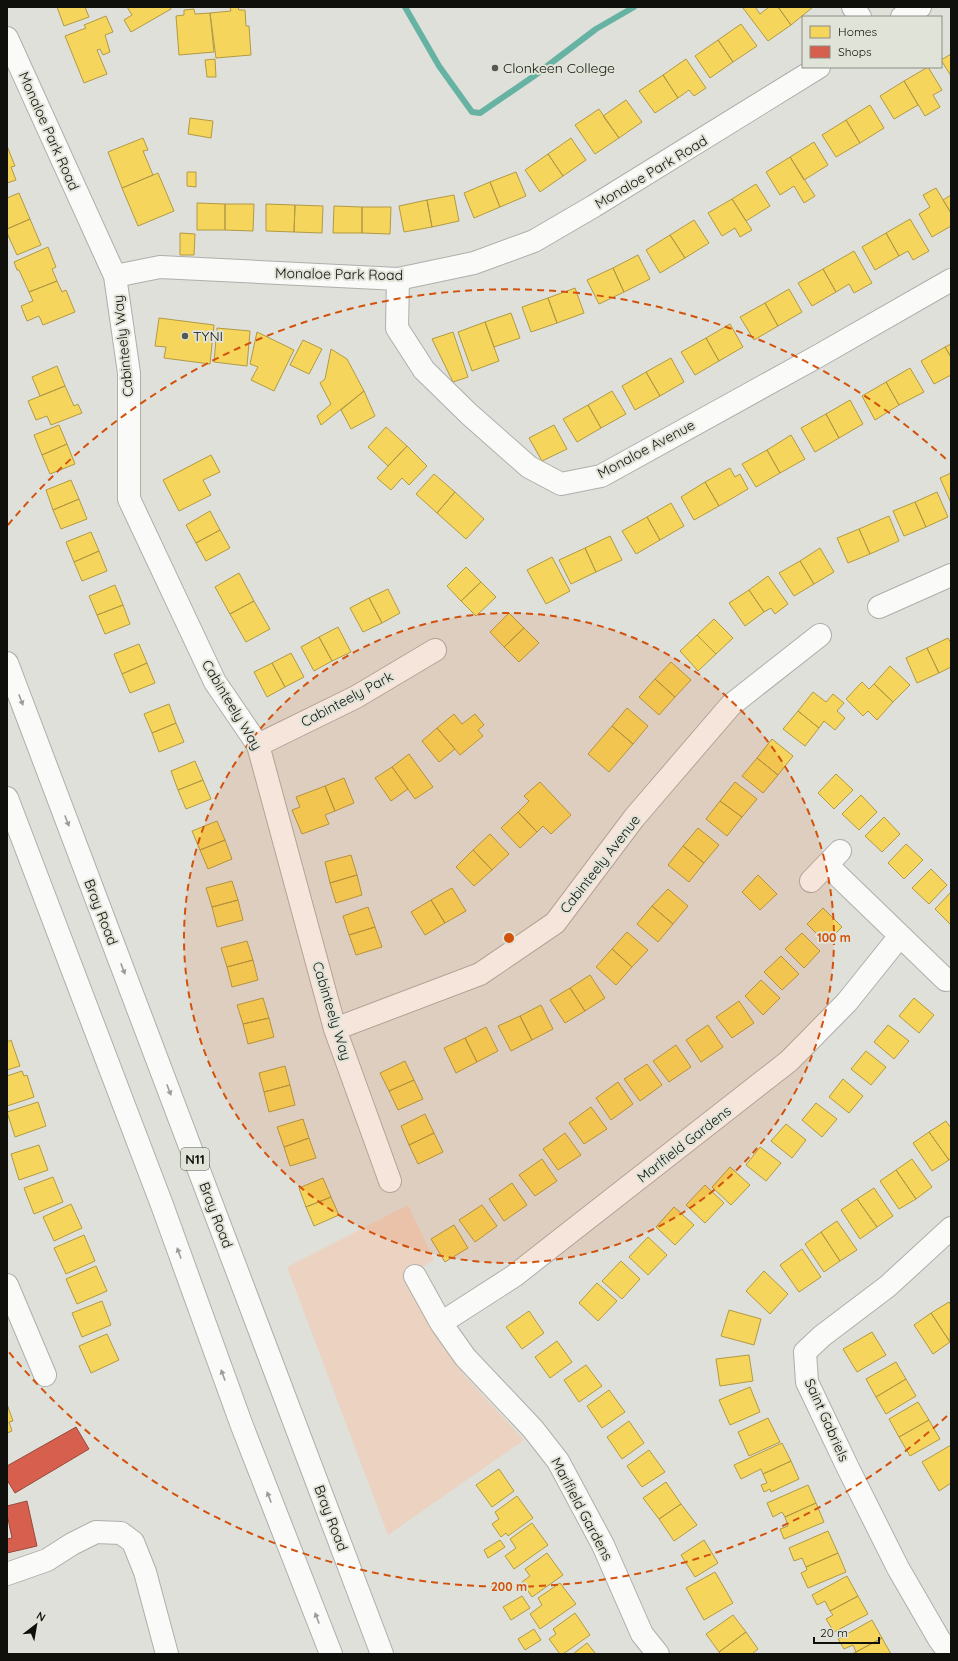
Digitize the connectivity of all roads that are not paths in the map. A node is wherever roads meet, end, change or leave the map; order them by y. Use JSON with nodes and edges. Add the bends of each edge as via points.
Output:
{"nodes":[{"id":1,"x":853,"y":7,"type":"edge"},
{"id":2,"x":920,"y":7,"type":"edge"},
{"id":3,"x":859,"y":16,"type":"edge"},
{"id":4,"x":904,"y":16,"type":"edge"},
{"id":5,"x":7,"y":38,"type":"edge"},
{"id":6,"x":817,"y":68,"type":"edge"},
{"id":7,"x":115,"y":276,"type":"junction"},
{"id":8,"x":398,"y":278,"type":"junction"},
{"id":9,"x":951,"y":280,"type":"edge"},
{"id":10,"x":951,"y":575,"type":"edge"},
{"id":11,"x":879,"y":607,"type":"dead end"},
{"id":12,"x":820,"y":635,"type":"dead end"},
{"id":13,"x":435,"y":650,"type":"dead end"},
{"id":14,"x":7,"y":663,"type":"edge"},
{"id":15,"x":258,"y":745,"type":"junction"},
{"id":16,"x":7,"y":798,"type":"edge"},
{"id":17,"x":811,"y":881,"type":"dead end"},
{"id":18,"x":900,"y":936,"type":"junction"},
{"id":19,"x":946,"y":980,"type":"dead end"},
{"id":20,"x":334,"y":1029,"type":"junction"},
{"id":21,"x":390,"y":1181,"type":"dead end"},
{"id":22,"x":951,"y":1228,"type":"edge"},
{"id":23,"x":415,"y":1276,"type":"dead end"},
{"id":24,"x":7,"y":1285,"type":"edge"},
{"id":25,"x":441,"y":1323,"type":"junction"},
{"id":26,"x":45,"y":1375,"type":"dead end"},
{"id":27,"x":7,"y":1574,"type":"edge"},
{"id":28,"x":167,"y":1654,"type":"edge"},
{"id":29,"x":331,"y":1654,"type":"edge"},
{"id":30,"x":382,"y":1654,"type":"edge"},
{"id":31,"x":658,"y":1654,"type":"edge"},
{"id":32,"x":950,"y":1654,"type":"edge"}],
"edges":[{"from":1,"to":3,"type":"main road"},
{"from":2,"to":4,"type":"main road"},
{"from":5,"to":7,"type":"main road","name":"Monaloe Park Road"},
{"from":6,"to":8,"type":"main road","name":"Monaloe Park Road","via":[[601,202],[534,240],[474,263]]},
{"from":7,"to":8,"type":"main road","name":"Monaloe Park Road","via":[[160,267]]},
{"from":7,"to":15,"type":"main road","name":"Cabinteely Way","via":[[129,373],[129,499],[215,682]]},
{"from":8,"to":9,"type":"main road","name":"Monaloe Avenue","via":[[396,328],[424,370],[468,414],[529,467],[561,484],[601,476]]},
{"from":10,"to":11,"type":"main road"},
{"from":12,"to":20,"type":"main road","name":"Cabinteely Avenue","via":[[731,705],[634,818],[555,923],[480,974]]},
{"from":13,"to":15,"type":"main road","name":"Cabinteely Park","via":[[356,697]]},
{"from":14,"to":30,"type":"main road","name":"Bray Road","number":"N11","one_way":true},
{"from":15,"to":20,"type":"main road","name":"Cabinteely Way"},
{"from":29,"to":16,"type":"main road","one_way":true,"via":[[242,1426],[162,1205]]},
{"from":17,"to":18,"type":"main road","via":[[834,858]]},
{"from":18,"to":19,"type":"main road"},
{"from":18,"to":25,"type":"main road","name":"Marlfield Gardens","via":[[847,1002],[789,1061],[514,1276]]},
{"from":20,"to":21,"type":"main road","name":"Cabinteely Way"},
{"from":22,"to":32,"type":"main road","name":"Saint Gabriels","via":[[888,1286],[805,1352],[807,1382],[848,1468],[898,1568]]},
{"from":23,"to":25,"type":"main road","name":"Marlfield Gardens"},
{"from":24,"to":26,"type":"main road"},
{"from":25,"to":31,"type":"main road","name":"Marlfield Gardens","via":[[465,1357],[533,1429],[558,1461],[603,1545],[642,1634]]},
{"from":27,"to":28,"type":"main road","via":[[47,1560],[96,1532],[122,1533],[133,1542],[145,1572]]}]}
